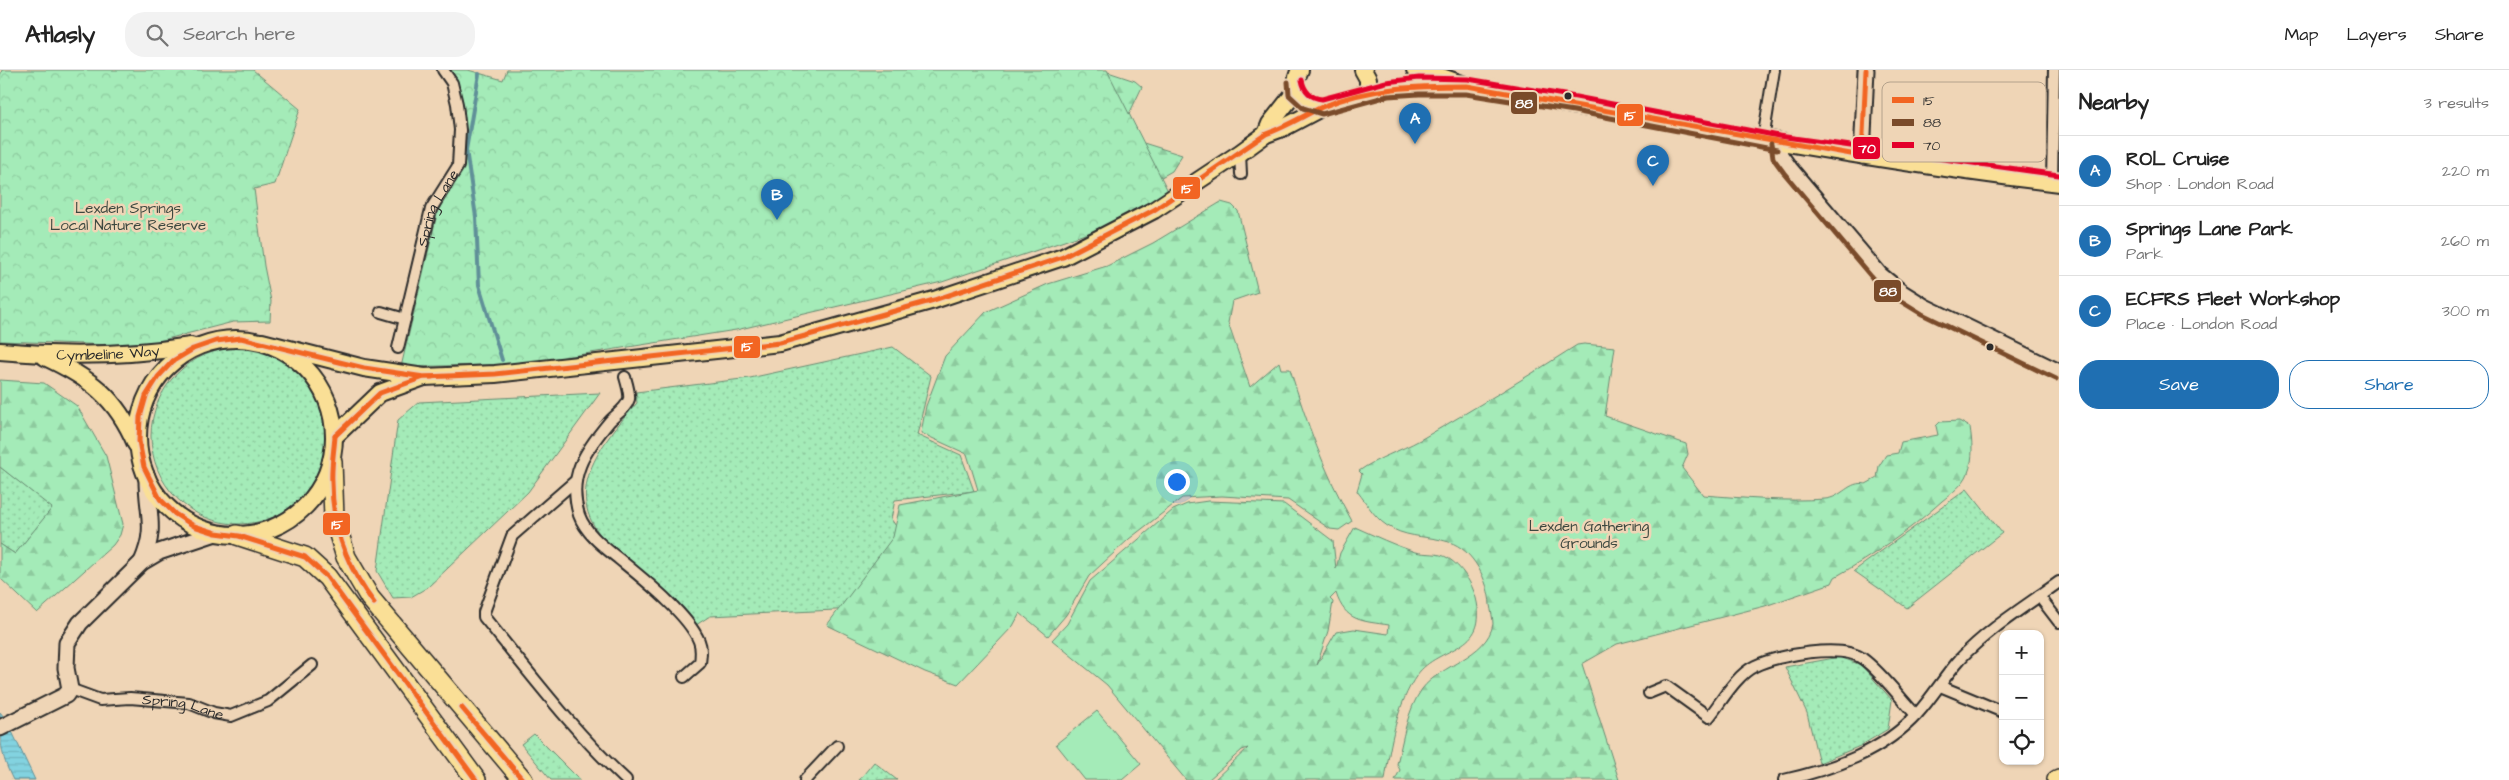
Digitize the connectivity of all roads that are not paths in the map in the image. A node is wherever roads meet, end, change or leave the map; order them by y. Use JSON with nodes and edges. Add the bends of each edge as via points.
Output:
{"nodes":[{"id":1,"x":443,"y":70,"type":"edge"},
{"id":2,"x":1363,"y":70,"type":"edge"},
{"id":3,"x":1416,"y":70,"type":"edge"},
{"id":4,"x":1774,"y":70,"type":"edge"},
{"id":5,"x":1866,"y":70,"type":"edge"},
{"id":6,"x":2054,"y":70,"type":"edge"},
{"id":7,"x":1294,"y":78,"type":"edge"},
{"id":8,"x":1467,"y":86,"type":"junction"},
{"id":9,"x":1368,"y":93,"type":"junction"},
{"id":10,"x":1323,"y":107,"type":"junction"},
{"id":11,"x":1266,"y":134,"type":"junction"},
{"id":12,"x":1771,"y":141,"type":"junction"},
{"id":13,"x":1240,"y":153,"type":"junction"},
{"id":14,"x":1862,"y":156,"type":"junction"},
{"id":15,"x":1882,"y":159,"type":"edge"},
{"id":16,"x":1905,"y":162,"type":"edge"},
{"id":17,"x":1241,"y":174,"type":"dead end"},
{"id":18,"x":2056,"y":183,"type":"edge"},
{"id":19,"x":381,"y":312,"type":"dead end"},
{"id":20,"x":405,"y":319,"type":"junction"},
{"id":21,"x":262,"y":342,"type":"junction"},
{"id":22,"x":203,"y":344,"type":"junction"},
{"id":23,"x":398,"y":348,"type":"dead end"},
{"id":24,"x":0,"y":351,"type":"edge"},
{"id":25,"x":41,"y":355,"type":"junction"},
{"id":26,"x":2059,"y":372,"type":"edge"},
{"id":27,"x":424,"y":377,"type":"junction"},
{"id":28,"x":625,"y":377,"type":"dead end"},
{"id":29,"x":335,"y":436,"type":"junction"},
{"id":30,"x":138,"y":449,"type":"junction"},
{"id":31,"x":332,"y":462,"type":"junction"},
{"id":32,"x":147,"y":476,"type":"junction"},
{"id":33,"x":574,"y":482,"type":"junction"},
{"id":34,"x":216,"y":533,"type":"junction"},
{"id":35,"x":237,"y":535,"type":"junction"},
{"id":36,"x":142,"y":562,"type":"junction"},
{"id":37,"x":2059,"y":582,"type":"edge"},
{"id":38,"x":2039,"y":596,"type":"junction"},
{"id":39,"x":2059,"y":622,"type":"edge"},
{"id":40,"x":312,"y":665,"type":"dead end"},
{"id":41,"x":684,"y":677,"type":"dead end"},
{"id":42,"x":1940,"y":686,"type":"junction"},
{"id":43,"x":70,"y":689,"type":"junction"},
{"id":44,"x":1649,"y":693,"type":"dead end"},
{"id":45,"x":1999,"y":710,"type":"edge"},
{"id":46,"x":1916,"y":715,"type":"junction"},
{"id":47,"x":6,"y":725,"type":"edge"},
{"id":48,"x":837,"y":746,"type":"dead end"},
{"id":49,"x":476,"y":780,"type":"edge"},
{"id":50,"x":523,"y":780,"type":"edge"},
{"id":51,"x":626,"y":780,"type":"edge"},
{"id":52,"x":805,"y":780,"type":"edge"},
{"id":53,"x":1784,"y":780,"type":"edge"}],
"edges":[{"from":1,"to":20,"type":"street","name":"Spring Lane","via":[[452,83],[458,104],[458,166],[431,209]]},
{"from":2,"to":9,"type":"main road","via":[[1368,79]]},
{"from":3,"to":8,"type":"main road"},
{"from":4,"to":12,"type":"street"},
{"from":5,"to":14,"type":"street"},
{"from":6,"to":18,"type":"street"},
{"from":7,"to":10,"type":"main road","via":[[1308,103]]},
{"from":7,"to":11,"type":"main road"},
{"from":8,"to":9,"type":"main road","via":[[1419,86]]},
{"from":8,"to":12,"type":"main road"},
{"from":9,"to":10,"type":"main road"},
{"from":10,"to":11,"type":"main road"},
{"from":11,"to":13,"type":"main road"},
{"from":12,"to":14,"type":"main road"},
{"from":12,"to":26,"type":"street","via":[[1790,169],[1880,274],[1901,292],[1925,307]]},
{"from":13,"to":17,"type":"street"},
{"from":13,"to":27,"type":"main road","via":[[1154,210],[1063,257],[934,300],[780,343],[524,372]]},
{"from":14,"to":15,"type":"main road"},
{"from":16,"to":18,"type":"main road"},
{"from":19,"to":20,"type":"street"},
{"from":20,"to":23,"type":"street","name":"Spring Lane"},
{"from":21,"to":22,"type":"main road","via":[[241,338]]},
{"from":21,"to":27,"type":"main road","via":[[364,368]]},
{"from":21,"to":29,"type":"main road","via":[[295,358],[319,382],[332,411]]},
{"from":22,"to":25,"type":"main road","name":"Cymbeline Way","via":[[140,354]]},
{"from":22,"to":30,"type":"main road","via":[[181,355],[155,381],[142,408]]},
{"from":24,"to":25,"type":"main road","name":"Cymbeline Way"},
{"from":25,"to":30,"type":"main road","name":"Cymbeline Way","via":[[98,387],[116,406]]},
{"from":27,"to":29,"type":"main road","via":[[380,393]]},
{"from":28,"to":33,"type":"street","via":[[630,398],[588,450]]},
{"from":29,"to":31,"type":"main road"},
{"from":30,"to":32,"type":"main road"},
{"from":31,"to":35,"type":"main road","via":[[324,483],[301,512],[267,531]]},
{"from":31,"to":50,"type":"highway","via":[[334,518],[346,557],[370,598]]},
{"from":32,"to":34,"type":"main road","via":[[162,501],[175,514],[192,525]]},
{"from":32,"to":36,"type":"street","via":[[146,495],[152,530]]},
{"from":33,"to":41,"type":"street","via":[[579,514],[592,535],[661,596],[694,631],[700,642],[700,663]]},
{"from":33,"to":51,"type":"street","via":[[512,536],[484,617],[596,752]]},
{"from":34,"to":35,"type":"main road"},
{"from":34,"to":36,"type":"street","via":[[159,552]]},
{"from":35,"to":49,"type":"highway","via":[[304,556],[327,577]]},
{"from":36,"to":43,"type":"street","via":[[80,623],[67,643],[66,668]]},
{"from":37,"to":38,"type":"street"},
{"from":38,"to":39,"type":"street"},
{"from":38,"to":42,"type":"street","via":[[1975,646]]},
{"from":40,"to":43,"type":"street","name":"Spring Lane","via":[[268,701],[231,716],[189,703],[130,698],[100,700]]},
{"from":42,"to":45,"type":"street"},
{"from":42,"to":46,"type":"street"},
{"from":43,"to":47,"type":"street","via":[[61,699]]},
{"from":44,"to":46,"type":"street","via":[[1666,686],[1710,717],[1735,684],[1754,666],[1807,653],[1847,651],[1863,658]]},
{"from":46,"to":53,"type":"street","via":[[1865,753],[1815,773]]},
{"from":48,"to":52,"type":"street"}]}
